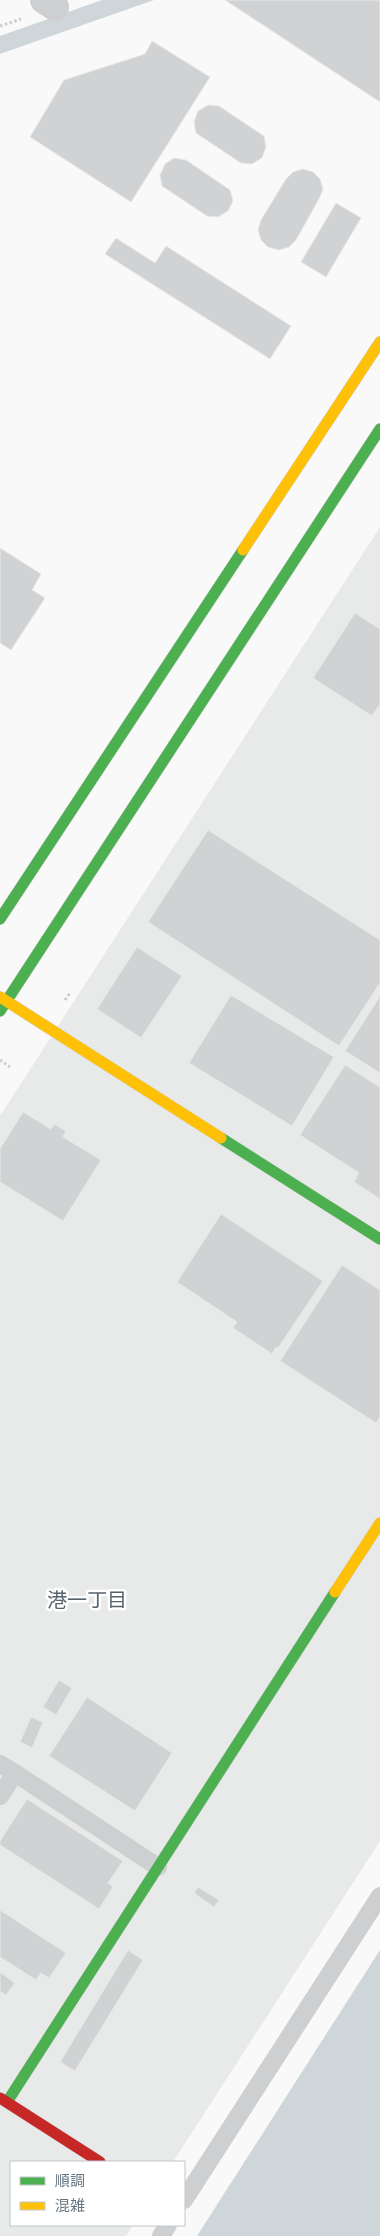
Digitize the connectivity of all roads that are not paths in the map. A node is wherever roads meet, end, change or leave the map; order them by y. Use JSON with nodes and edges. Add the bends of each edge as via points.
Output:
{"nodes":[{"id":1,"x":380,"y":342,"type":"edge"},
{"id":2,"x":380,"y":429,"type":"edge"},
{"id":3,"x":0,"y":919,"type":"edge"},
{"id":4,"x":3,"y":999,"type":"edge"},
{"id":5,"x":0,"y":1011,"type":"edge"},
{"id":6,"x":380,"y":1239,"type":"edge"},
{"id":7,"x":380,"y":1523,"type":"edge"},
{"id":8,"x":7,"y":1769,"type":"edge"},
{"id":9,"x":0,"y":1796,"type":"edge"},
{"id":10,"x":158,"y":1867,"type":"junction"},
{"id":11,"x":380,"y":1896,"type":"edge"},
{"id":12,"x":3,"y":2100,"type":"edge"},
{"id":13,"x":98,"y":2161,"type":"edge"},
{"id":14,"x":185,"y":2198,"type":"edge"}],
"edges":[{"from":1,"to":3,"type":"street"},
{"from":2,"to":4,"type":"street"},
{"from":4,"to":5,"type":"street"},
{"from":4,"to":6,"type":"street"},
{"from":7,"to":10,"type":"street"},
{"from":8,"to":9,"type":"lane"},
{"from":8,"to":10,"type":"lane"},
{"from":10,"to":12,"type":"street"},
{"from":11,"to":14,"type":"lane"},
{"from":12,"to":13,"type":"street"}]}
